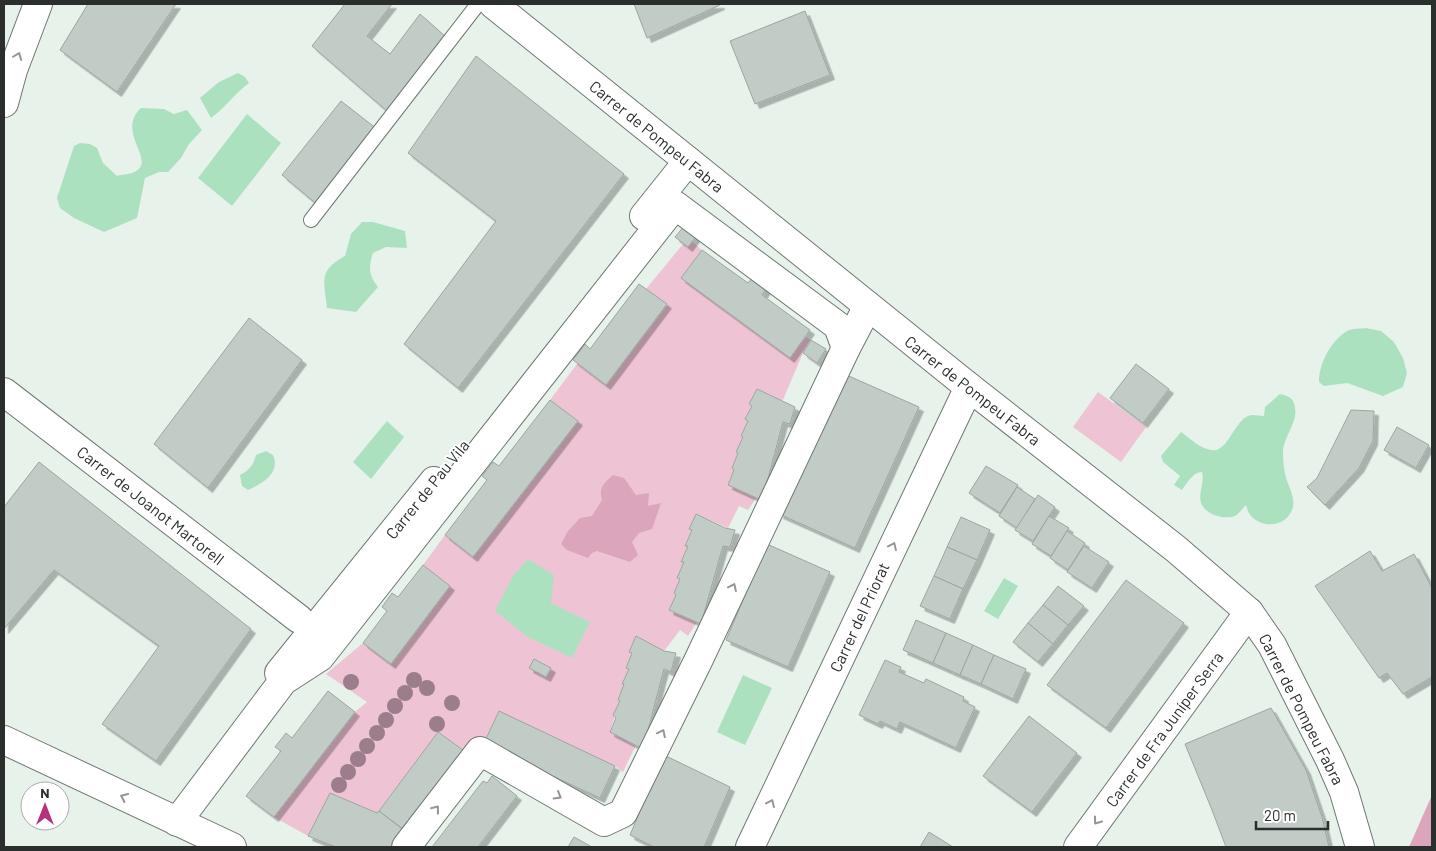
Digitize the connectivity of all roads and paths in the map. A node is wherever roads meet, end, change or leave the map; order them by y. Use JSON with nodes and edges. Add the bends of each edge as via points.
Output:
{"nodes":[{"id":1,"x":38,"y":4,"type":"edge"},
{"id":2,"x":478,"y":4,"type":"edge"},
{"id":3,"x":493,"y":4,"type":"edge"},
{"id":4,"x":4,"y":103,"type":"edge"},
{"id":5,"x":695,"y":166,"type":"junction"},
{"id":6,"x":675,"y":205,"type":"junction"},
{"id":7,"x":311,"y":220,"type":"dead end"},
{"id":8,"x":868,"y":306,"type":"junction"},
{"id":9,"x":846,"y":348,"type":"junction"},
{"id":10,"x":969,"y":387,"type":"junction"},
{"id":11,"x":4,"y":392,"type":"edge"},
{"id":12,"x":1249,"y":612,"type":"junction"},
{"id":13,"x":299,"y":619,"type":"dead end"},
{"id":14,"x":4,"y":740,"type":"edge"},
{"id":15,"x":169,"y":818,"type":"junction"},
{"id":16,"x":232,"y":847,"type":"edge"},
{"id":17,"x":406,"y":847,"type":"edge"},
{"id":18,"x":750,"y":847,"type":"edge"},
{"id":19,"x":1078,"y":847,"type":"edge"},
{"id":20,"x":1360,"y":847,"type":"edge"}],
"edges":[{"from":4,"to":1,"type":"street","one_way":true},
{"from":2,"to":7,"type":"lane"},
{"from":3,"to":5,"type":"street","name":"Carrer de Pompeu Fabra"},
{"from":5,"to":6,"type":"street"},
{"from":5,"to":8,"type":"street","name":"Carrer de Pompeu Fabra"},
{"from":5,"to":15,"type":"street","name":"Carrer de Pau Vila","via":[[314,631]]},
{"from":6,"to":9,"type":"street","via":[[838,326]]},
{"from":6,"to":15,"type":"street","via":[[320,657],[283,681]]},
{"from":8,"to":9,"type":"street"},
{"from":8,"to":10,"type":"street","name":"Carrer de Pompeu Fabra"},
{"from":17,"to":9,"type":"street","one_way":true,"via":[[480,751],[604,822],[623,813]]},
{"from":10,"to":12,"type":"street","name":"Carrer de Pompeu Fabra","via":[[1176,549]]},
{"from":18,"to":10,"type":"street","name":"Carrer del Priorat","one_way":true},
{"from":11,"to":13,"type":"street","name":"Carrer de Joanot Martorell"},
{"from":12,"to":19,"type":"street","name":"Carrer de Fra Juníper Serra","one_way":true},
{"from":12,"to":20,"type":"street","name":"Carrer de Pompeu Fabra","via":[[1272,644],[1330,760],[1344,792]]},
{"from":15,"to":14,"type":"street","one_way":true},
{"from":15,"to":16,"type":"street"}]}
